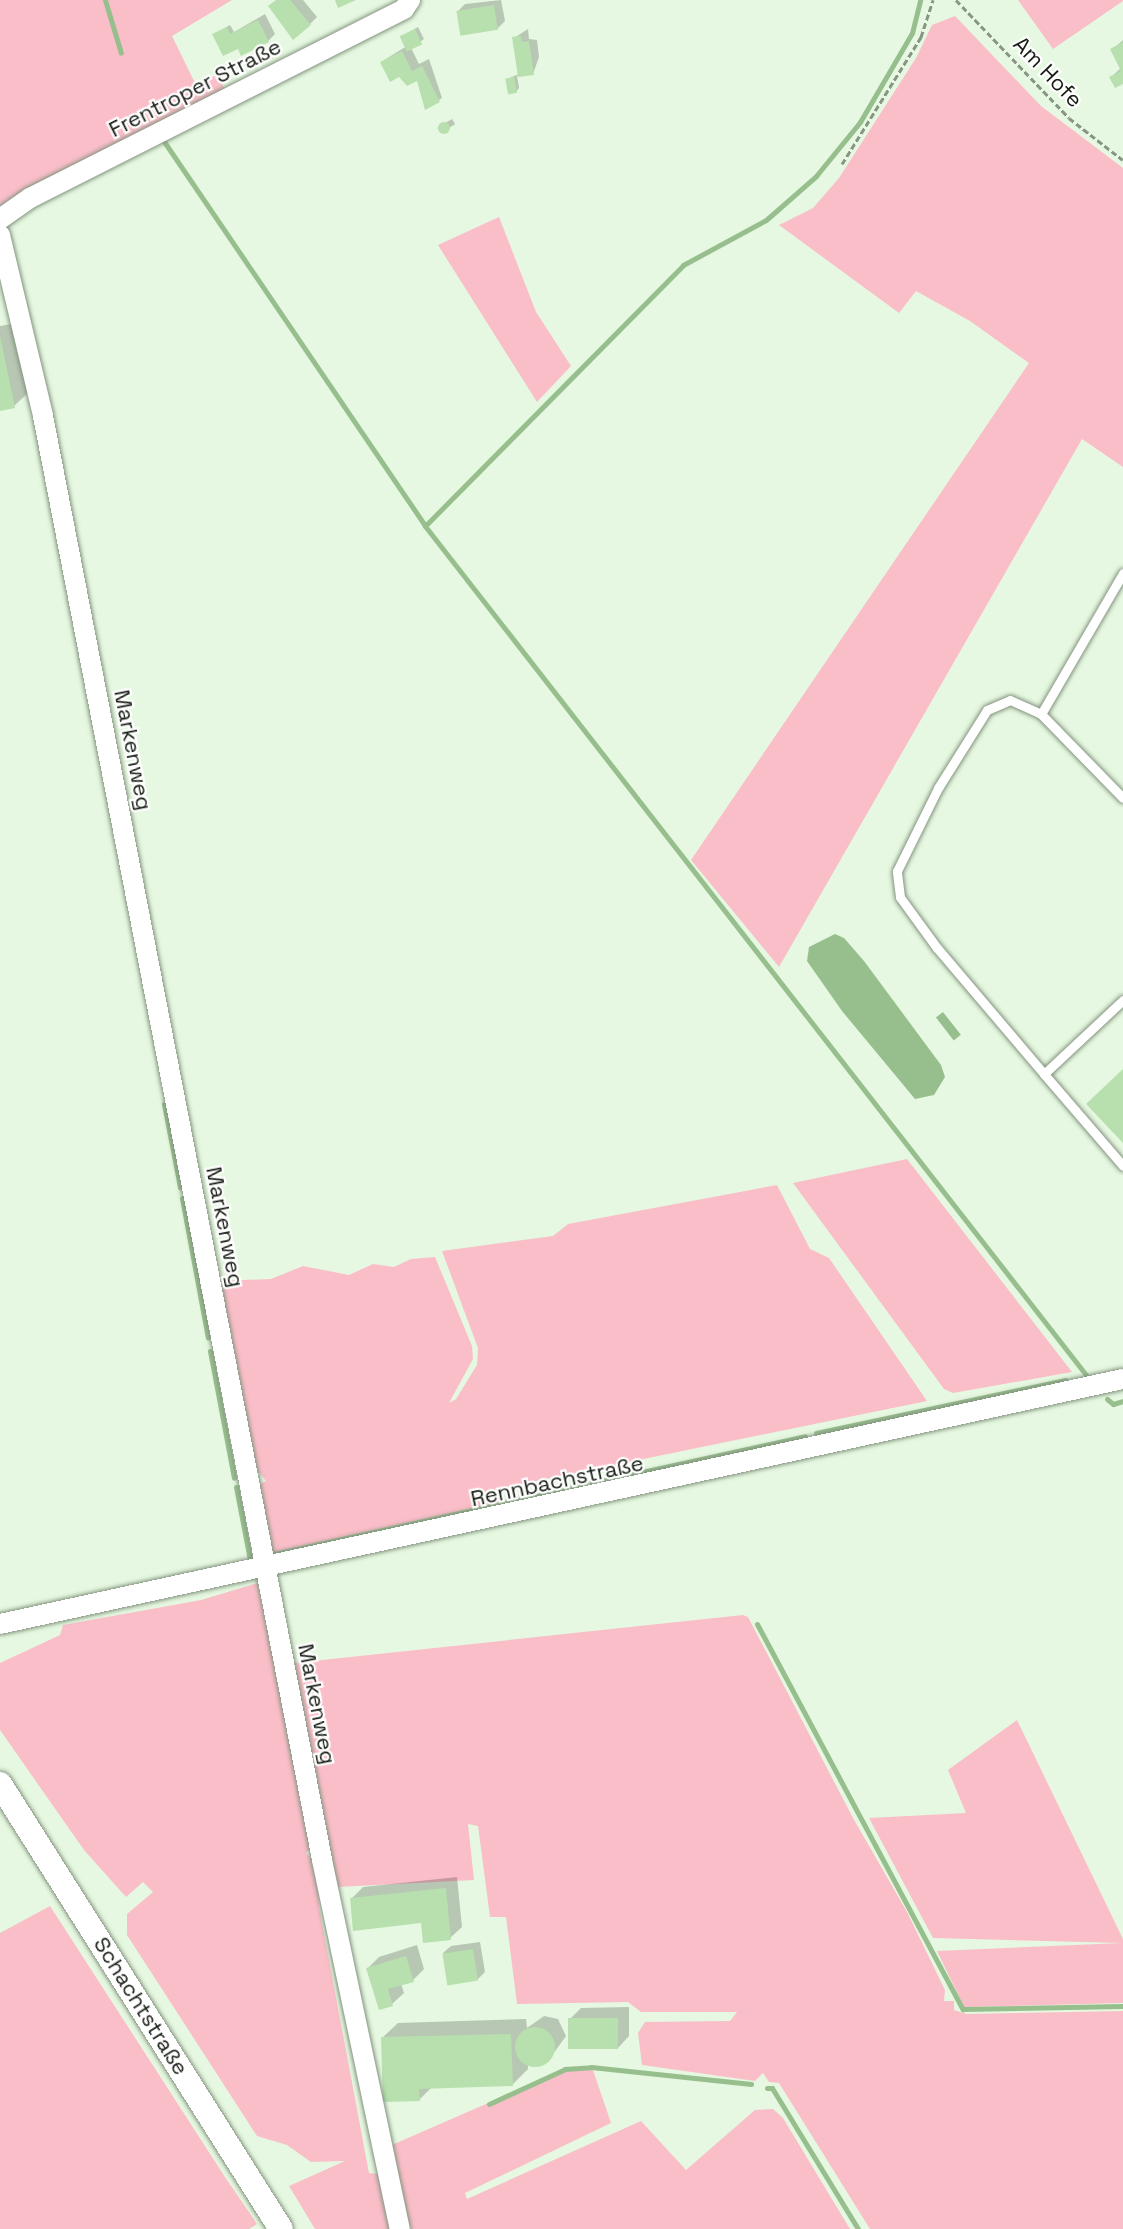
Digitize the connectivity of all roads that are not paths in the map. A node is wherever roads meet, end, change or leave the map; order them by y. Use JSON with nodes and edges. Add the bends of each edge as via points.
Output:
{"nodes":[{"id":1,"x":410,"y":0,"type":"edge"},
{"id":2,"x":0,"y":219,"type":"edge"},
{"id":3,"x":0,"y":234,"type":"edge"},
{"id":4,"x":1123,"y":573,"type":"edge"},
{"id":5,"x":1041,"y":714,"type":"junction"},
{"id":6,"x":1123,"y":798,"type":"edge"},
{"id":7,"x":1123,"y":1000,"type":"edge"},
{"id":8,"x":1044,"y":1074,"type":"junction"},
{"id":9,"x":1123,"y":1166,"type":"edge"},
{"id":10,"x":1123,"y":1380,"type":"edge"},
{"id":11,"x":265,"y":1569,"type":"junction"},
{"id":12,"x":0,"y":1624,"type":"edge"},
{"id":13,"x":0,"y":1784,"type":"edge"},
{"id":14,"x":281,"y":2229,"type":"edge"},
{"id":15,"x":400,"y":2229,"type":"edge"}],
"edges":[{"from":1,"to":2,"type":"street","name":"Frentroper Straße","via":[[404,9],[30,198]]},
{"from":3,"to":11,"type":"street","name":"Markenweg","via":[[48,440]]},
{"from":4,"to":5,"type":"lane"},
{"from":5,"to":6,"type":"lane"},
{"from":5,"to":8,"type":"lane","via":[[1010,700],[987,710],[938,788],[897,871],[900,897],[937,948]]},
{"from":7,"to":8,"type":"lane"},
{"from":8,"to":9,"type":"lane"},
{"from":10,"to":11,"type":"street","name":"Rennbachstraße"},
{"from":11,"to":12,"type":"street","name":"Rennbachstraße"},
{"from":11,"to":15,"type":"street","name":"Markenweg","via":[[382,2158]]},
{"from":13,"to":14,"type":"street","name":"Schachtstraße"}]}
